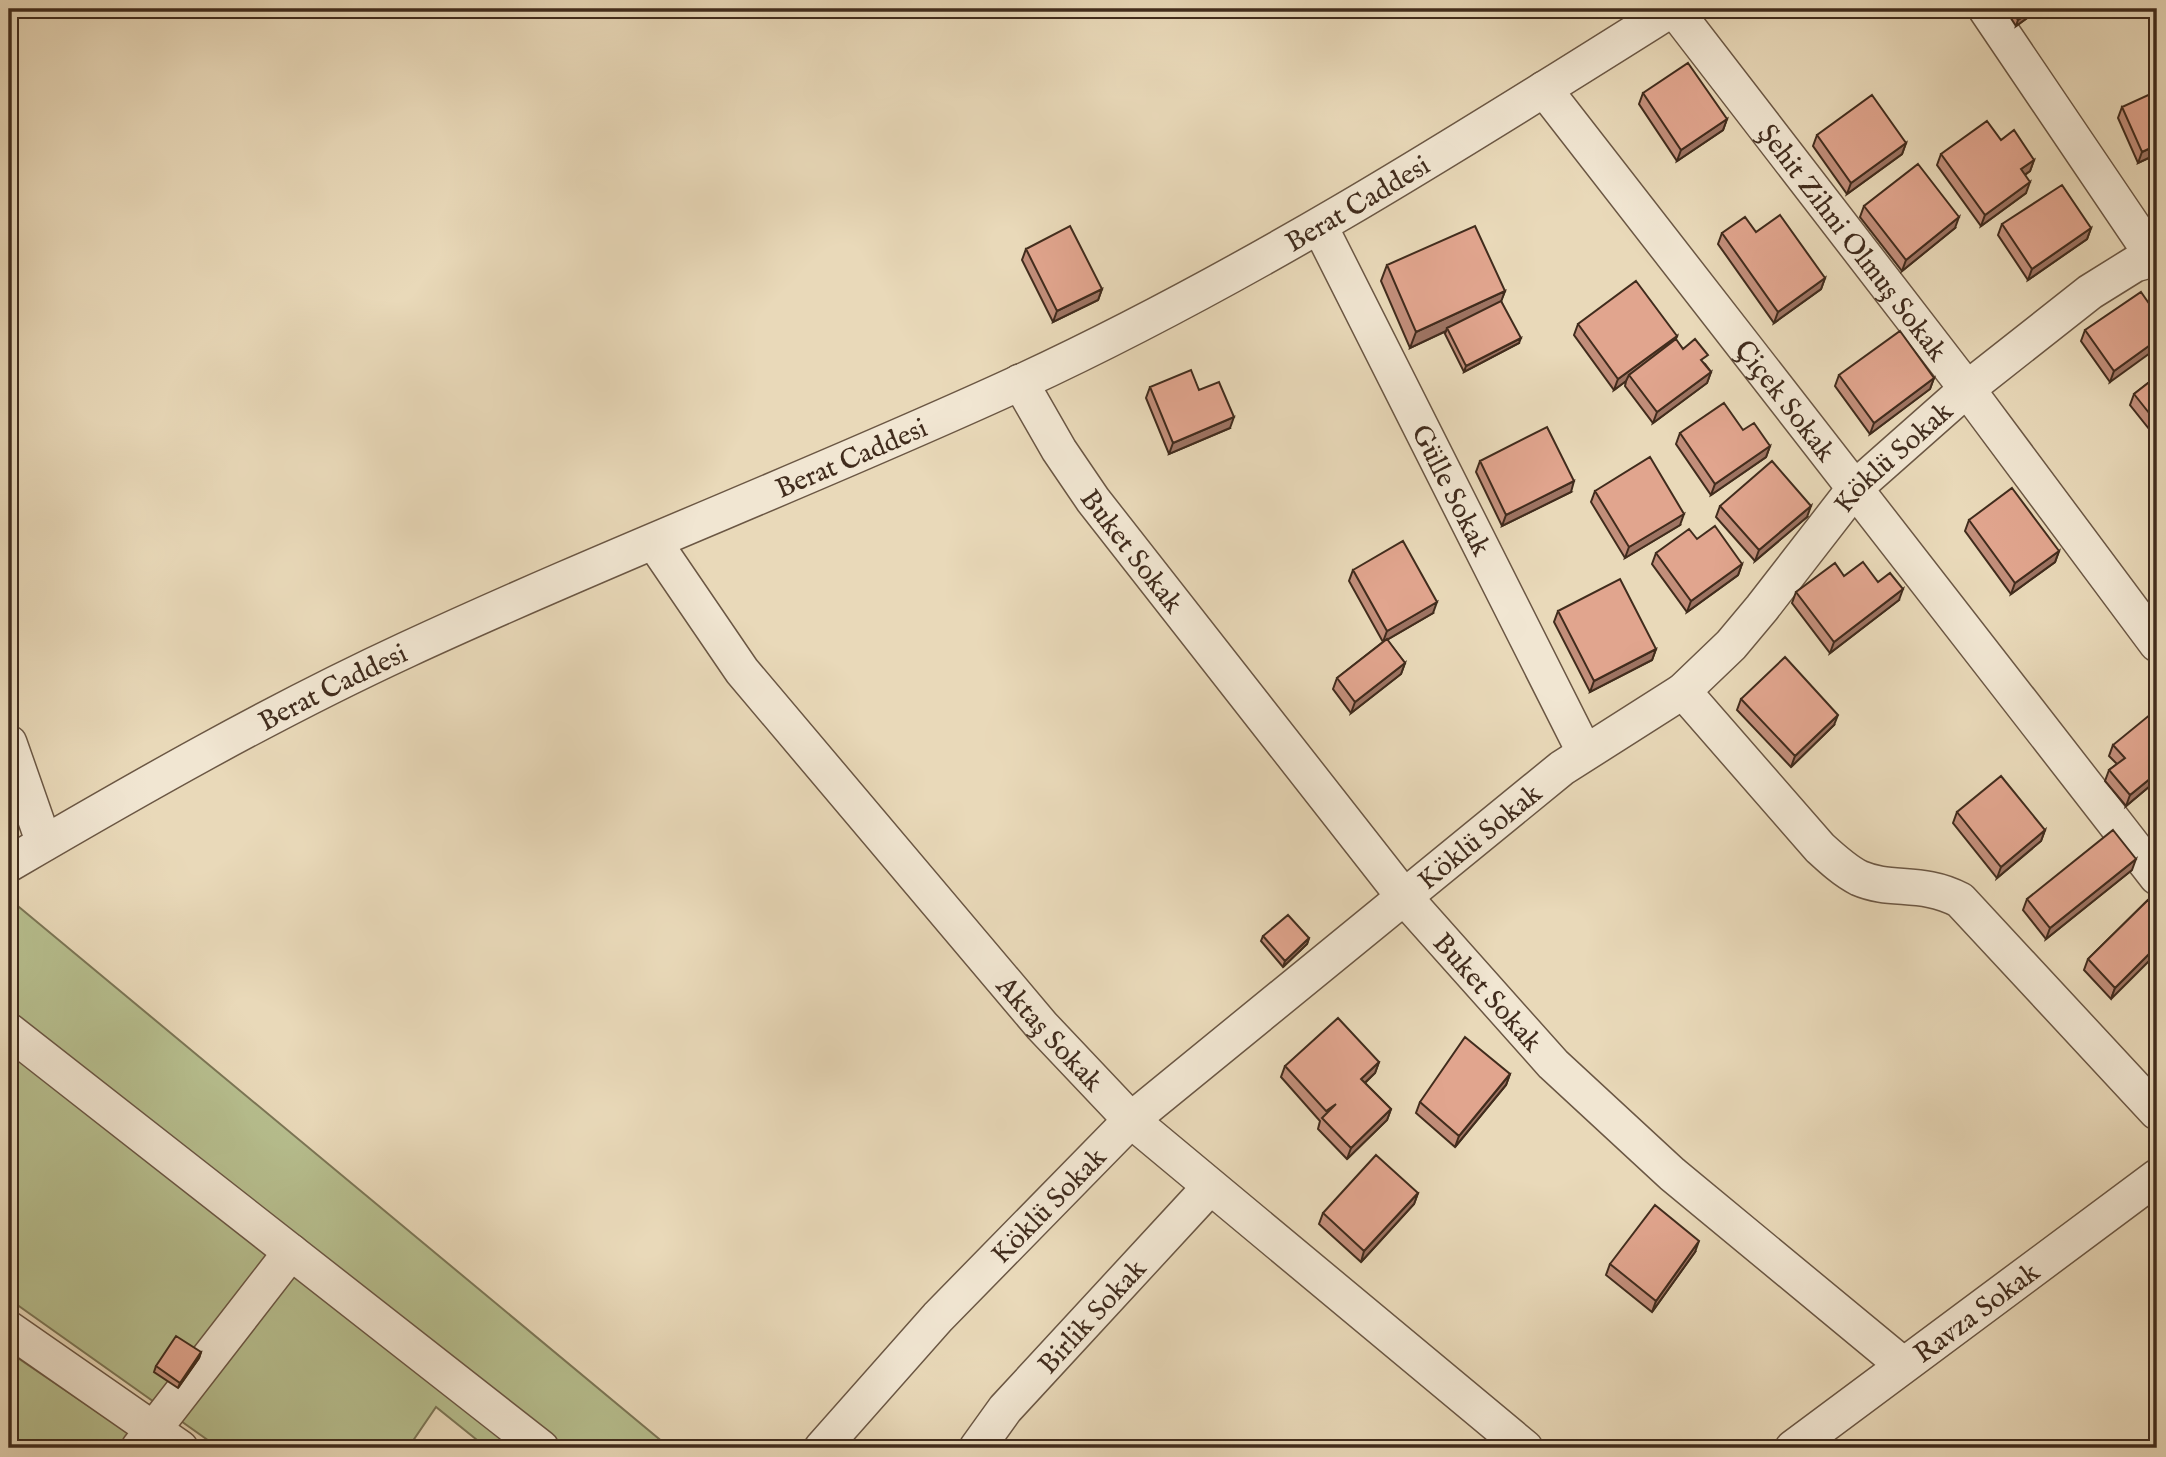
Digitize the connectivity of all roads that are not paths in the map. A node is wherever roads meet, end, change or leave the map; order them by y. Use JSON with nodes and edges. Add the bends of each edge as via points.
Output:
{"nodes":[{"id":1,"x":1673,"y":9,"type":"edge"},
{"id":2,"x":1986,"y":9,"type":"edge"},
{"id":3,"x":1544,"y":89,"type":"junction"},
{"id":4,"x":1320,"y":227,"type":"junction"},
{"id":5,"x":2156,"y":259,"type":"edge"},
{"id":6,"x":1020,"y":382,"type":"junction"},
{"id":7,"x":1968,"y":389,"type":"junction"},
{"id":8,"x":1855,"y":488,"type":"junction"},
{"id":9,"x":654,"y":542,"type":"junction"},
{"id":10,"x":2157,"y":645,"type":"edge"},
{"id":11,"x":1683,"y":691,"type":"junction"},
{"id":12,"x":9,"y":743,"type":"edge"},
{"id":13,"x":1584,"y":751,"type":"junction"},
{"id":14,"x":44,"y":843,"type":"junction"},
{"id":15,"x":9,"y":864,"type":"edge"},
{"id":16,"x":2157,"y":877,"type":"edge"},
{"id":17,"x":1405,"y":898,"type":"junction"},
{"id":18,"x":9,"y":1031,"type":"edge"},
{"id":19,"x":2157,"y":1112,"type":"edge"},
{"id":20,"x":1131,"y":1120,"type":"junction"},
{"id":21,"x":2157,"y":1177,"type":"edge"},
{"id":22,"x":1210,"y":1187,"type":"junction"},
{"id":23,"x":291,"y":1252,"type":"junction"},
{"id":24,"x":9,"y":1329,"type":"edge"},
{"id":25,"x":1903,"y":1365,"type":"junction"},
{"id":26,"x":157,"y":1442,"type":"edge"},
{"id":27,"x":541,"y":1448,"type":"edge"},
{"id":28,"x":822,"y":1448,"type":"edge"},
{"id":29,"x":977,"y":1448,"type":"edge"},
{"id":30,"x":1525,"y":1448,"type":"edge"},
{"id":31,"x":1793,"y":1448,"type":"edge"}],
"edges":[{"from":1,"to":3,"type":"street","name":"Berat Caddesi"},
{"from":1,"to":7,"type":"street","name":"Şehit Zihni Olmuş Sokak"},
{"from":2,"to":5,"type":"street"},
{"from":3,"to":4,"type":"street","name":"Berat Caddesi"},
{"from":3,"to":8,"type":"street","name":"Çiçek Sokak"},
{"from":4,"to":6,"type":"street","name":"Berat Caddesi"},
{"from":4,"to":13,"type":"street","name":"Gülle Sokak"},
{"from":5,"to":7,"type":"street","name":"Köklü Sokak","via":[[2135,264],[2090,292]]},
{"from":6,"to":9,"type":"street","name":"Berat Caddesi"},
{"from":6,"to":17,"type":"street","name":"Buket Sokak","via":[[1093,500]]},
{"from":7,"to":8,"type":"street","name":"Köklü Sokak"},
{"from":7,"to":10,"type":"street","name":"Şehit Zihni Olmuş Sokak"},
{"from":8,"to":11,"type":"street","name":"Köklü Sokak","via":[[1731,645]]},
{"from":8,"to":16,"type":"street","name":"Çiçek Sokak"},
{"from":9,"to":14,"type":"street","name":"Berat Caddesi","via":[[405,650]]},
{"from":9,"to":20,"type":"street","name":"Aktaş Sokak","via":[[751,681],[1042,1026]]},
{"from":11,"to":13,"type":"street","name":"Köklü Sokak"},
{"from":11,"to":19,"type":"street","via":[[1820,848],[1843,868],[1877,883],[1942,890],[1960,900]]},
{"from":12,"to":14,"type":"street"},
{"from":13,"to":17,"type":"street","name":"Köklü Sokak"},
{"from":14,"to":15,"type":"street","name":"Berat Caddesi"},
{"from":17,"to":20,"type":"street","name":"Köklü Sokak"},
{"from":17,"to":25,"type":"street","name":"Buket Sokak","via":[[1553,1064],[1672,1174]]},
{"from":18,"to":23,"type":"street"},
{"from":20,"to":22,"type":"street","name":"Aktaş Sokak"},
{"from":20,"to":28,"type":"street","name":"Köklü Sokak","via":[[938,1317]]},
{"from":21,"to":25,"type":"street","name":"Ravza Sokak"},
{"from":22,"to":29,"type":"street","name":"Birlik Sokak","via":[[1005,1409]]},
{"from":22,"to":30,"type":"street","name":"Aktaş Sokak"},
{"from":23,"to":26,"type":"street"},
{"from":23,"to":27,"type":"street"},
{"from":24,"to":26,"type":"street"},
{"from":25,"to":31,"type":"street","name":"Ravza Sokak"}]}
